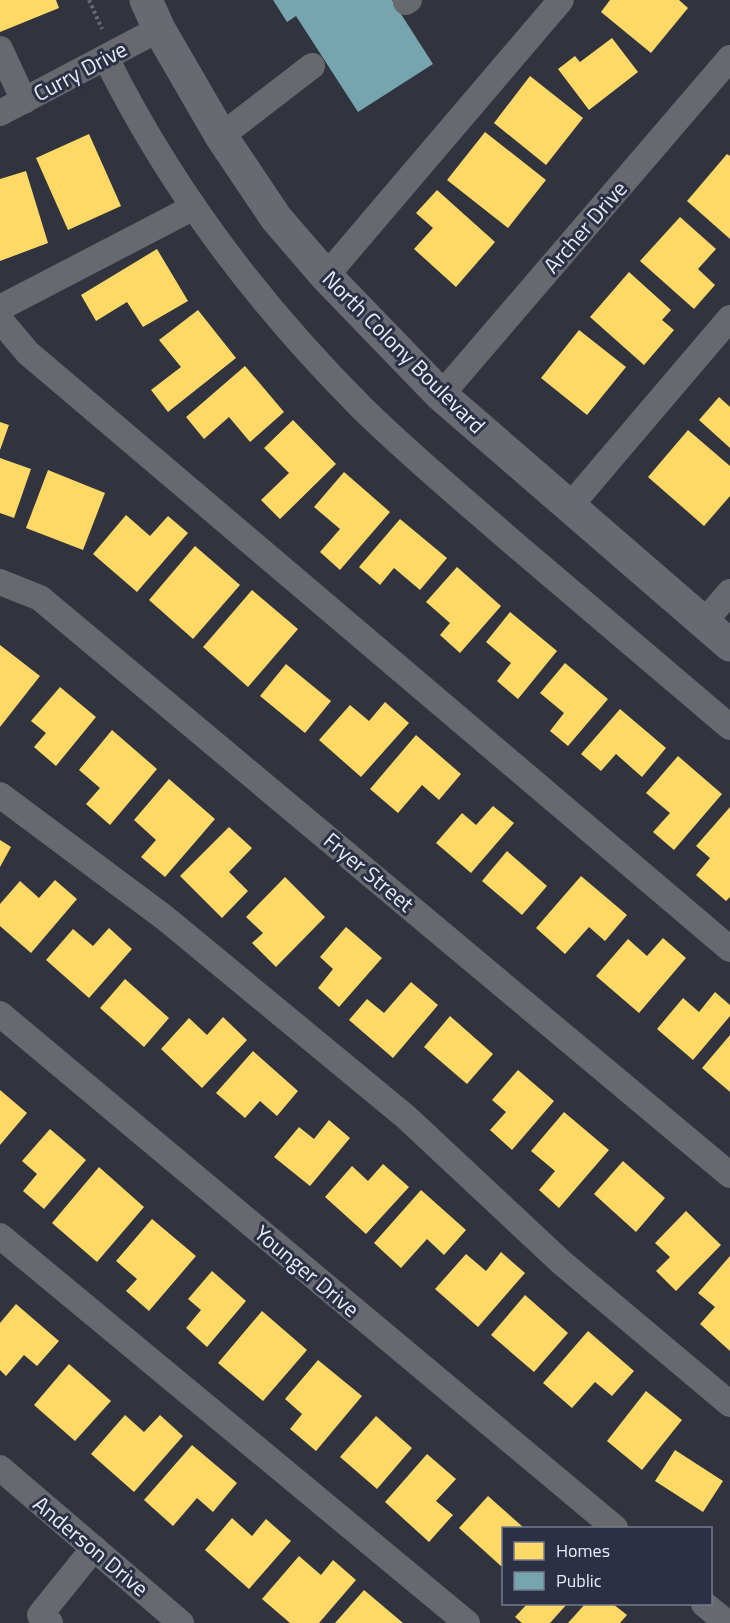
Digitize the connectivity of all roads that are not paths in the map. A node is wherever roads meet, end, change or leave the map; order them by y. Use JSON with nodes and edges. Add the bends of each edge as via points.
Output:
{"nodes":[{"id":1,"x":561,"y":0,"type":"edge"},
{"id":2,"x":152,"y":14,"type":"edge"},
{"id":3,"x":0,"y":49,"type":"edge"},
{"id":4,"x":106,"y":57,"type":"junction"},
{"id":5,"x":730,"y":58,"type":"edge"},
{"id":6,"x":312,"y":66,"type":"dead end"},
{"id":7,"x":24,"y":102,"type":"junction"},
{"id":8,"x":0,"y":113,"type":"edge"},
{"id":9,"x":221,"y":136,"type":"junction"},
{"id":10,"x":194,"y":207,"type":"junction"},
{"id":11,"x":326,"y":276,"type":"junction"},
{"id":12,"x":0,"y":308,"type":"edge"},
{"id":13,"x":730,"y":318,"type":"edge"},
{"id":14,"x":0,"y":320,"type":"edge"},
{"id":15,"x":441,"y":396,"type":"junction"},
{"id":16,"x":570,"y":506,"type":"junction"},
{"id":17,"x":0,"y":582,"type":"edge"},
{"id":18,"x":730,"y":592,"type":"edge"},
{"id":19,"x":704,"y":622,"type":"junction"},
{"id":20,"x":730,"y":645,"type":"edge"},
{"id":21,"x":730,"y":727,"type":"edge"},
{"id":22,"x":0,"y":795,"type":"edge"},
{"id":23,"x":730,"y":949,"type":"edge"},
{"id":24,"x":0,"y":1014,"type":"edge"},
{"id":25,"x":730,"y":1175,"type":"edge"},
{"id":26,"x":0,"y":1236,"type":"edge"},
{"id":27,"x":730,"y":1404,"type":"edge"},
{"id":28,"x":0,"y":1468,"type":"edge"},
{"id":29,"x":614,"y":1527,"type":"edge"},
{"id":30,"x":94,"y":1548,"type":"junction"},
{"id":31,"x":705,"y":1605,"type":"edge"},
{"id":32,"x":50,"y":1623,"type":"edge"},
{"id":33,"x":181,"y":1623,"type":"edge"},
{"id":34,"x":467,"y":1623,"type":"edge"},
{"id":35,"x":727,"y":1623,"type":"edge"}],
"edges":[{"from":1,"to":11,"type":"street"},
{"from":2,"to":4,"type":"street","name":"Curry Drive"},
{"from":2,"to":9,"type":"main road","name":"North Colony Boulevard"},
{"from":3,"to":7,"type":"street"},
{"from":4,"to":7,"type":"street","name":"Curry Drive"},
{"from":4,"to":10,"type":"street","via":[[150,140]]},
{"from":5,"to":15,"type":"street","name":"Archer Drive"},
{"from":6,"to":9,"type":"street"},
{"from":7,"to":8,"type":"street","name":"Curry Drive"},
{"from":9,"to":11,"type":"main road","name":"North Colony Boulevard","via":[[276,218]]},
{"from":10,"to":12,"type":"street"},
{"from":10,"to":21,"type":"street","via":[[278,318],[361,407],[411,455]]},
{"from":11,"to":15,"type":"main road","name":"North Colony Boulevard"},
{"from":13,"to":16,"type":"street"},
{"from":14,"to":23,"type":"street","via":[[28,353]]},
{"from":15,"to":16,"type":"main road","name":"North Colony Boulevard"},
{"from":16,"to":19,"type":"main road","name":"North Colony Boulevard"},
{"from":17,"to":25,"type":"street","name":"Fryer Street","via":[[40,598]]},
{"from":18,"to":19,"type":"street"},
{"from":19,"to":20,"type":"main road","name":"North Colony Boulevard"},
{"from":22,"to":27,"type":"street","via":[[165,918],[406,1117],[561,1262]]},
{"from":24,"to":29,"type":"street","name":"Younger Drive"},
{"from":26,"to":34,"type":"street"},
{"from":28,"to":30,"type":"street","name":"Anderson Drive"},
{"from":30,"to":32,"type":"street","via":[[40,1615]]},
{"from":30,"to":33,"type":"street","name":"Anderson Drive"},
{"from":31,"to":35,"type":"street"}]}
